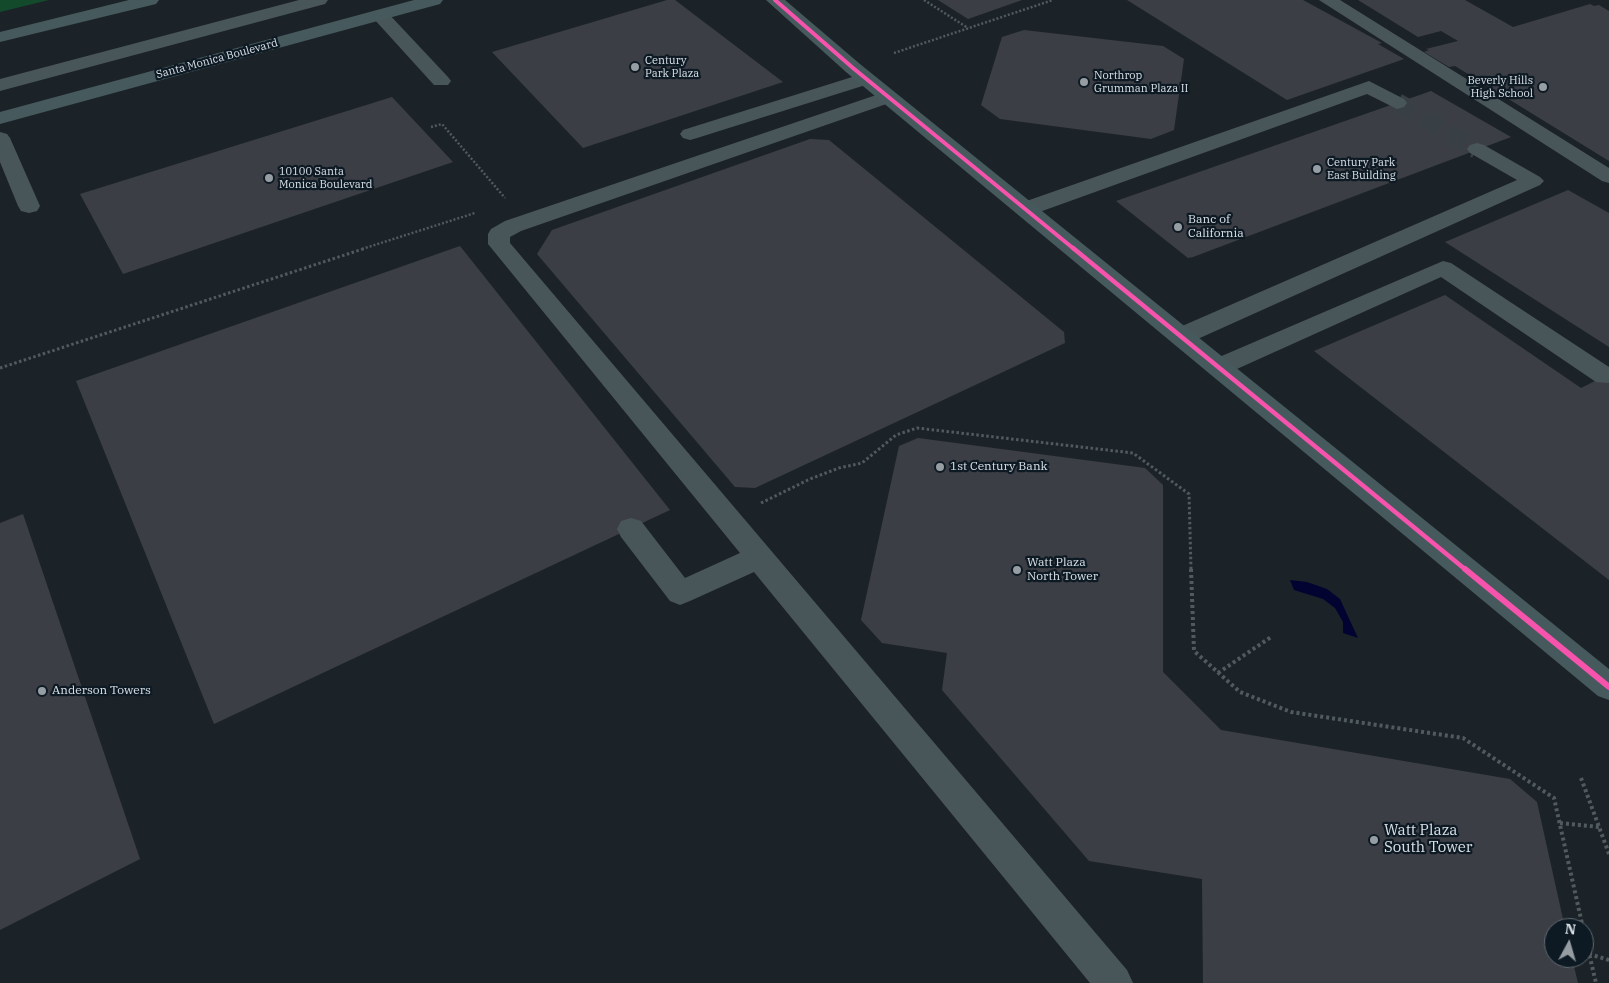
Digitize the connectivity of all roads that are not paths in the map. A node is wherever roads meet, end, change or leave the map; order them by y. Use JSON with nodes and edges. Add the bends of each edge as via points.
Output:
{"nodes":[{"id":1,"x":150,"y":0,"type":"edge"},
{"id":2,"x":319,"y":0,"type":"edge"},
{"id":3,"x":434,"y":0,"type":"edge"},
{"id":4,"x":775,"y":0,"type":"edge"},
{"id":5,"x":1328,"y":0,"type":"edge"},
{"id":6,"x":380,"y":15,"type":"junction"},
{"id":7,"x":0,"y":37,"type":"edge"},
{"id":8,"x":865,"y":78,"type":"junction"},
{"id":9,"x":441,"y":81,"type":"dead end"},
{"id":10,"x":0,"y":85,"type":"edge"},
{"id":11,"x":888,"y":97,"type":"junction"},
{"id":12,"x":1397,"y":103,"type":"tunnel mouth"},
{"id":13,"x":0,"y":118,"type":"edge"},
{"id":14,"x":690,"y":134,"type":"dead end"},
{"id":15,"x":0,"y":138,"type":"edge"},
{"id":16,"x":1477,"y":150,"type":"tunnel mouth"},
{"id":17,"x":1609,"y":177,"type":"edge"},
{"id":18,"x":29,"y":206,"type":"dead end"},
{"id":19,"x":1026,"y":209,"type":"junction"},
{"id":20,"x":1182,"y":336,"type":"junction"},
{"id":21,"x":1219,"y":367,"type":"junction"},
{"id":22,"x":1604,"y":376,"type":"dead end"},
{"id":23,"x":631,"y":529,"type":"dead end"},
{"id":24,"x":760,"y":557,"type":"junction"},
{"id":25,"x":1609,"y":687,"type":"edge"},
{"id":26,"x":1114,"y":983,"type":"edge"}],
"edges":[{"from":1,"to":7,"type":"main road"},
{"from":2,"to":10,"type":"lane"},
{"from":3,"to":6,"type":"main road","name":"Santa Monica Boulevard"},
{"from":4,"to":8,"type":"main road"},
{"from":5,"to":17,"type":"lane"},
{"from":6,"to":9,"type":"lane"},
{"from":6,"to":13,"type":"main road","name":"Santa Monica Boulevard"},
{"from":8,"to":11,"type":"main road"},
{"from":8,"to":14,"type":"lane"},
{"from":11,"to":19,"type":"main road"},
{"from":11,"to":24,"type":"lane","via":[[513,226],[499,234],[499,244]]},
{"from":12,"to":19,"type":"lane","via":[[1369,87]]},
{"from":15,"to":18,"type":"lane"},
{"from":16,"to":20,"type":"lane","via":[[1534,181]]},
{"from":19,"to":20,"type":"main road"},
{"from":20,"to":21,"type":"main road"},
{"from":21,"to":22,"type":"lane","via":[[1443,268]]},
{"from":21,"to":25,"type":"main road"},
{"from":23,"to":24,"type":"lane","via":[[680,593]]},
{"from":24,"to":26,"type":"lane"}]}
